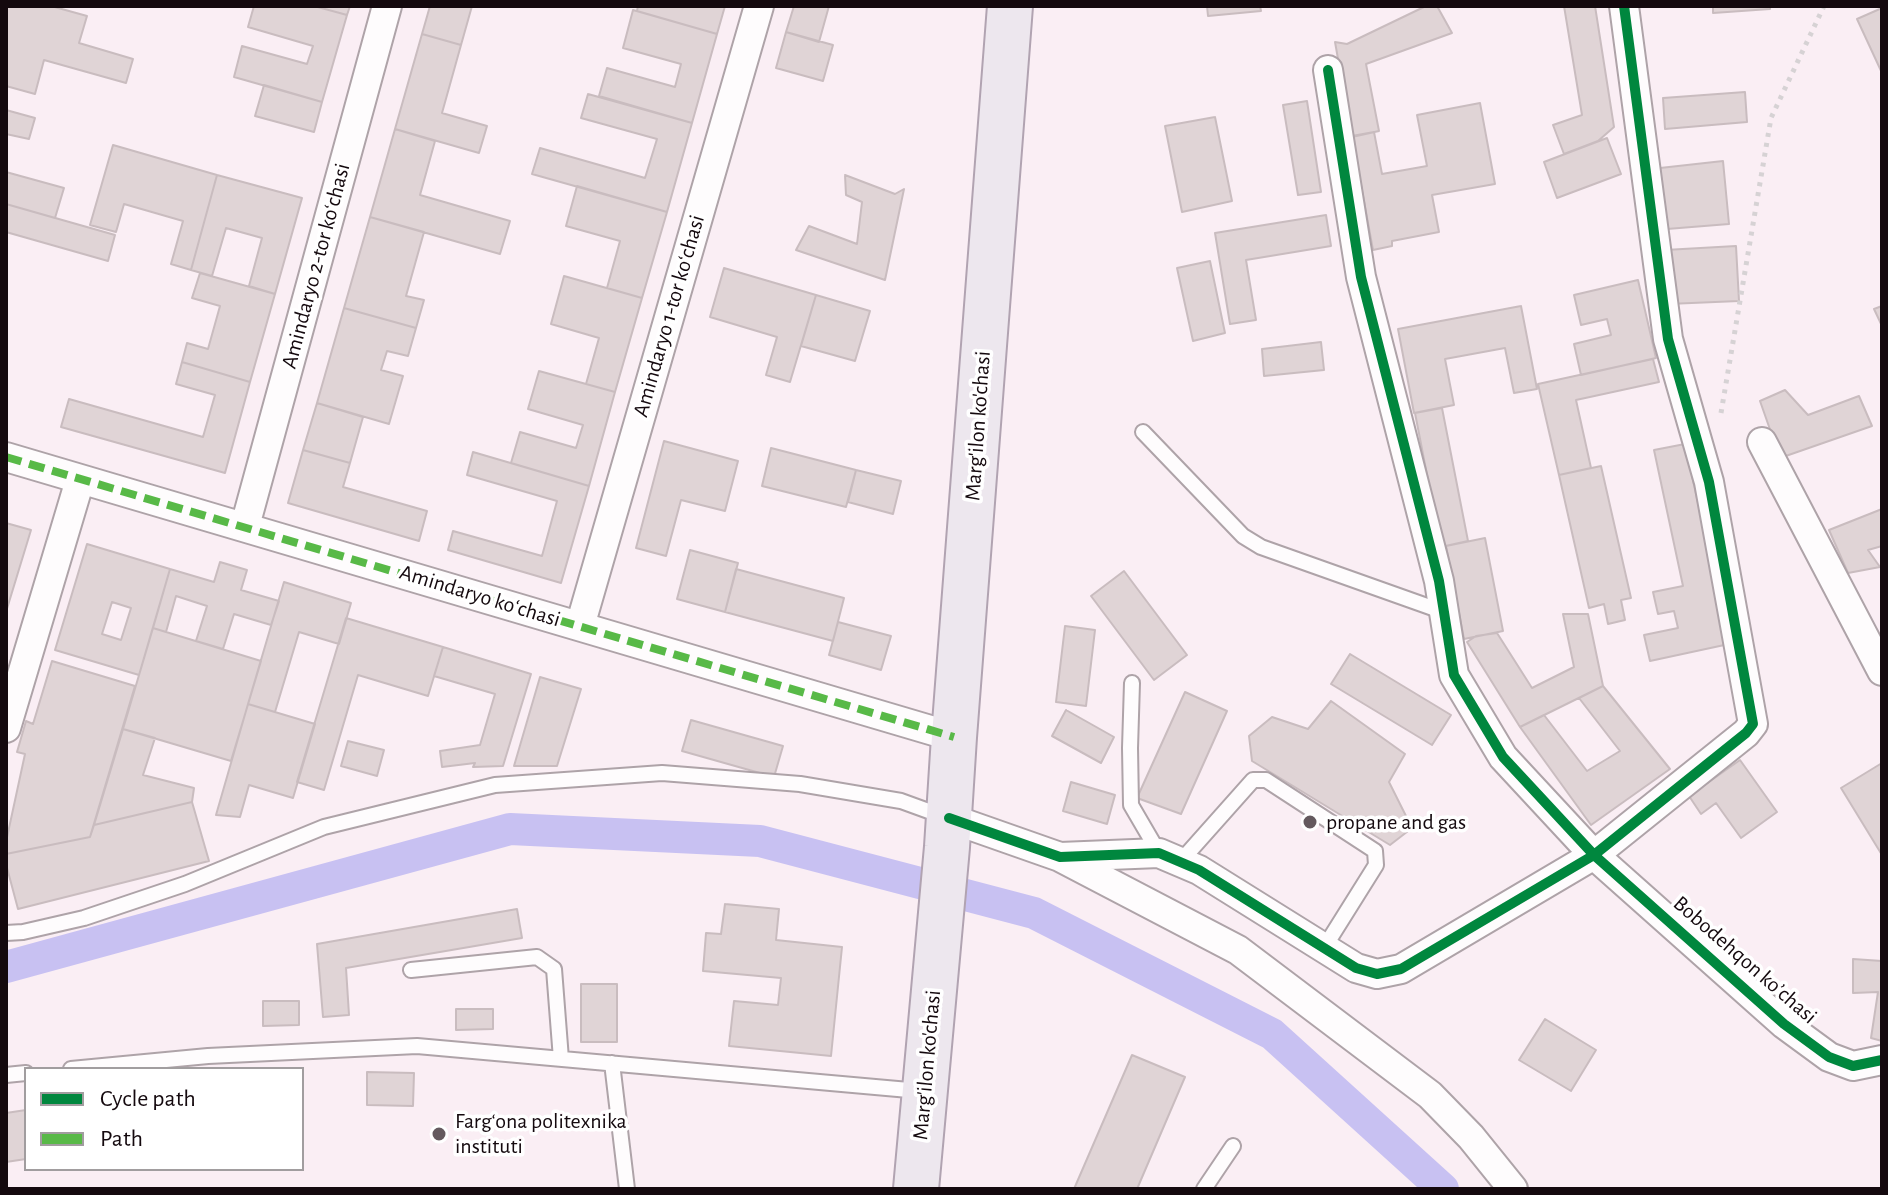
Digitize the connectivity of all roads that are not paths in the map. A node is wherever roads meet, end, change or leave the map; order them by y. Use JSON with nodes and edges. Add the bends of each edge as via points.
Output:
{"nodes":[{"id":1,"x":387,"y":6,"type":"edge"},
{"id":2,"x":759,"y":6,"type":"edge"},
{"id":3,"x":1010,"y":6,"type":"edge"},
{"id":4,"x":1624,"y":6,"type":"edge"},
{"id":5,"x":1328,"y":70,"type":"dead end"},
{"id":6,"x":1143,"y":432,"type":"dead end"},
{"id":7,"x":1762,"y":442,"type":"dead end"},
{"id":8,"x":6,"y":457,"type":"edge"},
{"id":9,"x":80,"y":480,"type":"junction"},
{"id":10,"x":245,"y":526,"type":"junction"},
{"id":11,"x":1444,"y":612,"type":"junction"},
{"id":12,"x":580,"y":626,"type":"junction"},
{"id":13,"x":1882,"y":671,"type":"edge"},
{"id":14,"x":1132,"y":683,"type":"dead end"},
{"id":15,"x":6,"y":728,"type":"edge"},
{"id":16,"x":954,"y":737,"type":"junction"},
{"id":17,"x":948,"y":832,"type":"junction"},
{"id":18,"x":1594,"y":855,"type":"junction"},
{"id":19,"x":1060,"y":857,"type":"junction"},
{"id":20,"x":1170,"y":858,"type":"junction"},
{"id":21,"x":6,"y":933,"type":"edge"},
{"id":22,"x":1324,"y":948,"type":"junction"},
{"id":23,"x":411,"y":970,"type":"dead end"},
{"id":24,"x":561,"y":1059,"type":"junction"},
{"id":25,"x":1882,"y":1060,"type":"edge"},
{"id":26,"x":612,"y":1063,"type":"junction"},
{"id":27,"x":92,"y":1067,"type":"edge"},
{"id":28,"x":924,"y":1092,"type":"junction"},
{"id":29,"x":1233,"y":1146,"type":"dead end"},
{"id":30,"x":627,"y":1189,"type":"edge"},
{"id":31,"x":916,"y":1189,"type":"edge"},
{"id":32,"x":1204,"y":1189,"type":"edge"},
{"id":33,"x":1513,"y":1189,"type":"edge"}],
"edges":[{"from":1,"to":10,"type":"street","name":"Amindaryo 2-tor koʻchasi"},
{"from":2,"to":12,"type":"street","name":"Amindaryo 1-tor koʻchasi"},
{"from":3,"to":16,"type":"main road","name":"Marg'ilon ko'chasi"},
{"from":4,"to":18,"type":"street","via":[[1668,339],[1709,482],[1753,724]]},
{"from":5,"to":11,"type":"street","name":"Bobodehqon koʼchasi","via":[[1361,277]]},
{"from":6,"to":11,"type":"lane","via":[[1243,536],[1261,547]]},
{"from":7,"to":13,"type":"street"},
{"from":8,"to":9,"type":"street","name":"Amindaryo koʻchasi"},
{"from":9,"to":10,"type":"street","name":"Amindaryo koʻchasi"},
{"from":9,"to":15,"type":"street"},
{"from":10,"to":12,"type":"street","name":"Amindaryo koʻchasi"},
{"from":11,"to":18,"type":"street","name":"Bobodehqon koʼchasi","via":[[1454,675],[1503,757]]},
{"from":12,"to":16,"type":"street","name":"Amindaryo koʻchasi"},
{"from":14,"to":20,"type":"lane","via":[[1131,805]]},
{"from":16,"to":17,"type":"main road","name":"Marg'ilon ko'chasi"},
{"from":17,"to":19,"type":"street"},
{"from":17,"to":21,"type":"lane","via":[[901,801],[800,784],[662,773],[495,785],[324,827],[185,884],[84,918]]},
{"from":17,"to":28,"type":"main road","name":"Marg'ilon ko'chasi"},
{"from":18,"to":22,"type":"street","via":[[1401,969],[1377,974]]},
{"from":18,"to":25,"type":"street","name":"Bobodehqon koʼchasi","via":[[1784,1024],[1829,1057],[1853,1066]]},
{"from":19,"to":20,"type":"street"},
{"from":19,"to":33,"type":"street","via":[[1238,950],[1430,1095]]},
{"from":20,"to":22,"type":"street","via":[[1199,870]]},
{"from":20,"to":22,"type":"lane","via":[[1253,780],[1266,780],[1375,851],[1376,865]]},
{"from":23,"to":24,"type":"lane","via":[[537,957],[554,969]]},
{"from":24,"to":26,"type":"lane"},
{"from":24,"to":27,"type":"lane","via":[[417,1046]]},
{"from":26,"to":28,"type":"lane"},
{"from":26,"to":30,"type":"lane"},
{"from":28,"to":31,"type":"main road","name":"Marg'ilon ko'chasi"},
{"from":29,"to":32,"type":"lane"}]}
